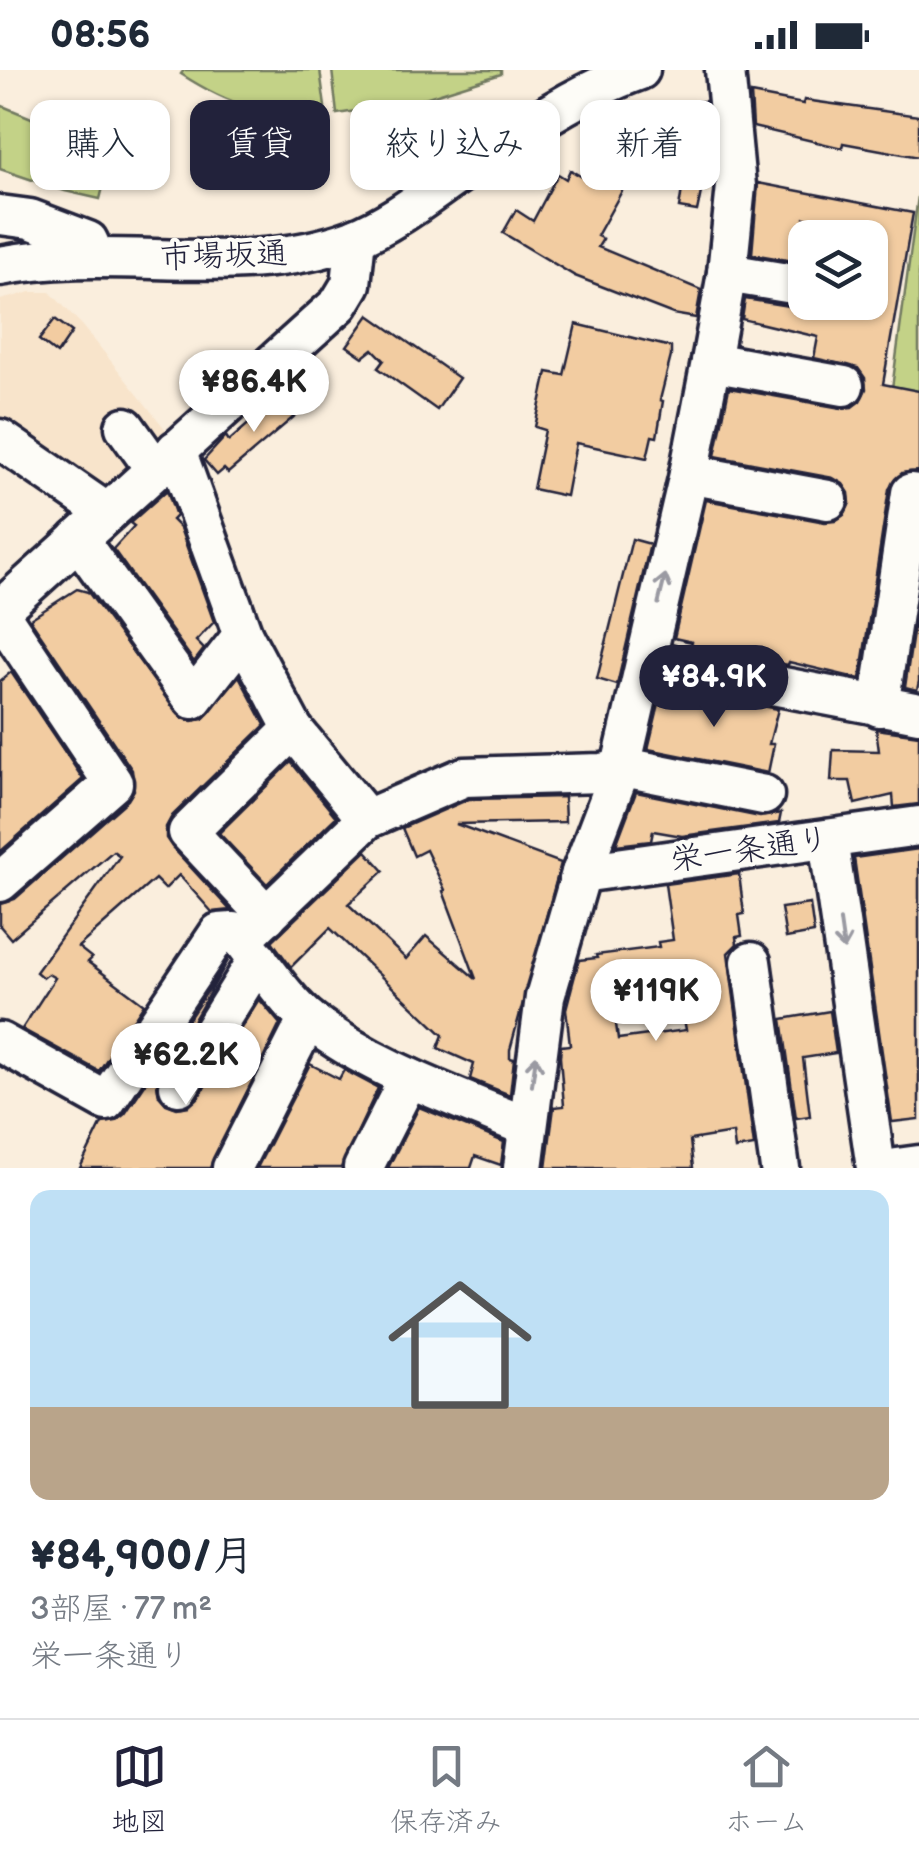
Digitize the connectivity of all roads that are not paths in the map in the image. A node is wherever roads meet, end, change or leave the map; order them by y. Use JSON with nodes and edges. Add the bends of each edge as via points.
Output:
{"nodes":[{"id":1,"x":640,"y":70,"type":"edge"},
{"id":2,"x":725,"y":70,"type":"edge"},
{"id":3,"x":0,"y":214,"type":"edge"},
{"id":4,"x":356,"y":238,"type":"junction"},
{"id":5,"x":94,"y":256,"type":"junction"},
{"id":6,"x":0,"y":266,"type":"edge"},
{"id":7,"x":728,"y":273,"type":"junction"},
{"id":8,"x":788,"y":283,"type":"edge"},
{"id":9,"x":711,"y":362,"type":"junction"},
{"id":10,"x":844,"y":386,"type":"dead end"},
{"id":11,"x":125,"y":428,"type":"dead end"},
{"id":12,"x":0,"y":438,"type":"edge"},
{"id":13,"x":165,"y":459,"type":"junction"},
{"id":14,"x":689,"y":474,"type":"junction"},
{"id":15,"x":919,"y":494,"type":"edge"},
{"id":16,"x":828,"y":500,"type":"dead end"},
{"id":17,"x":107,"y":512,"type":"junction"},
{"id":18,"x":78,"y":539,"type":"junction"},
{"id":19,"x":0,"y":612,"type":"edge"},
{"id":20,"x":243,"y":635,"type":"junction"},
{"id":21,"x":647,"y":661,"type":"junction"},
{"id":22,"x":879,"y":707,"type":"junction"},
{"id":23,"x":919,"y":714,"type":"edge"},
{"id":24,"x":293,"y":729,"type":"junction"},
{"id":25,"x":620,"y":771,"type":"junction"},
{"id":26,"x":764,"y":795,"type":"dead end"},
{"id":27,"x":367,"y":819,"type":"junction"},
{"id":28,"x":919,"y":826,"type":"edge"},
{"id":29,"x":828,"y":839,"type":"junction"},
{"id":30,"x":581,"y":873,"type":"junction"},
{"id":31,"x":0,"y":882,"type":"edge"},
{"id":32,"x":255,"y":938,"type":"junction"},
{"id":33,"x":750,"y":962,"type":"dead end"},
{"id":34,"x":308,"y":1020,"type":"junction"},
{"id":35,"x":0,"y":1042,"type":"edge"},
{"id":36,"x":409,"y":1078,"type":"junction"},
{"id":37,"x":179,"y":1086,"type":"dead end"},
{"id":38,"x":527,"y":1127,"type":"junction"},
{"id":39,"x":919,"y":1164,"type":"edge"},
{"id":40,"x":232,"y":1168,"type":"edge"},
{"id":41,"x":363,"y":1168,"type":"edge"},
{"id":42,"x":523,"y":1168,"type":"edge"},
{"id":43,"x":780,"y":1168,"type":"edge"},
{"id":44,"x":876,"y":1168,"type":"edge"},
{"id":45,"x":897,"y":1168,"type":"edge"}],
"edges":[{"from":1,"to":4,"type":"street","name":"市場坂通","via":[[561,108]]},
{"from":2,"to":7,"type":"street","via":[[736,186]]},
{"from":3,"to":5,"type":"street","via":[[88,241]]},
{"from":4,"to":5,"type":"street","name":"市場坂通","via":[[256,260]]},
{"from":4,"to":13,"type":"street","via":[[351,284],[338,304]]},
{"from":5,"to":6,"type":"street","name":"市場坂通"},
{"from":7,"to":8,"type":"street"},
{"from":7,"to":9,"type":"street"},
{"from":9,"to":10,"type":"street"},
{"from":9,"to":14,"type":"street"},
{"from":11,"to":13,"type":"street"},
{"from":12,"to":17,"type":"street"},
{"from":13,"to":17,"type":"street"},
{"from":13,"to":20,"type":"street"},
{"from":14,"to":16,"type":"street"},
{"from":21,"to":14,"type":"street","one_way":true},
{"from":15,"to":22,"type":"street","via":[[911,493]]},
{"from":17,"to":18,"type":"street"},
{"from":18,"to":19,"type":"street"},
{"from":18,"to":20,"type":"street","via":[[194,699]]},
{"from":19,"to":31,"type":"street","via":[[113,783]]},
{"from":20,"to":24,"type":"street"},
{"from":21,"to":22,"type":"street"},
{"from":21,"to":25,"type":"street"},
{"from":22,"to":23,"type":"street"},
{"from":24,"to":27,"type":"street"},
{"from":24,"to":32,"type":"street","via":[[188,832]]},
{"from":25,"to":26,"type":"street"},
{"from":25,"to":27,"type":"street","via":[[464,777]]},
{"from":25,"to":30,"type":"street"},
{"from":27,"to":32,"type":"street"},
{"from":28,"to":29,"type":"street","name":"栄一条通り"},
{"from":29,"to":30,"type":"street","name":"栄一条通り"},
{"from":29,"to":44,"type":"street","one_way":true},
{"from":38,"to":30,"type":"street","one_way":true,"via":[[544,997]]},
{"from":32,"to":34,"type":"street"},
{"from":32,"to":35,"type":"street","via":[[219,933],[106,1101]]},
{"from":32,"to":37,"type":"street"},
{"from":33,"to":43,"type":"street"},
{"from":34,"to":36,"type":"street"},
{"from":34,"to":40,"type":"street"},
{"from":36,"to":38,"type":"street"},
{"from":36,"to":41,"type":"street"},
{"from":38,"to":42,"type":"street"},
{"from":39,"to":45,"type":"street"}]}
